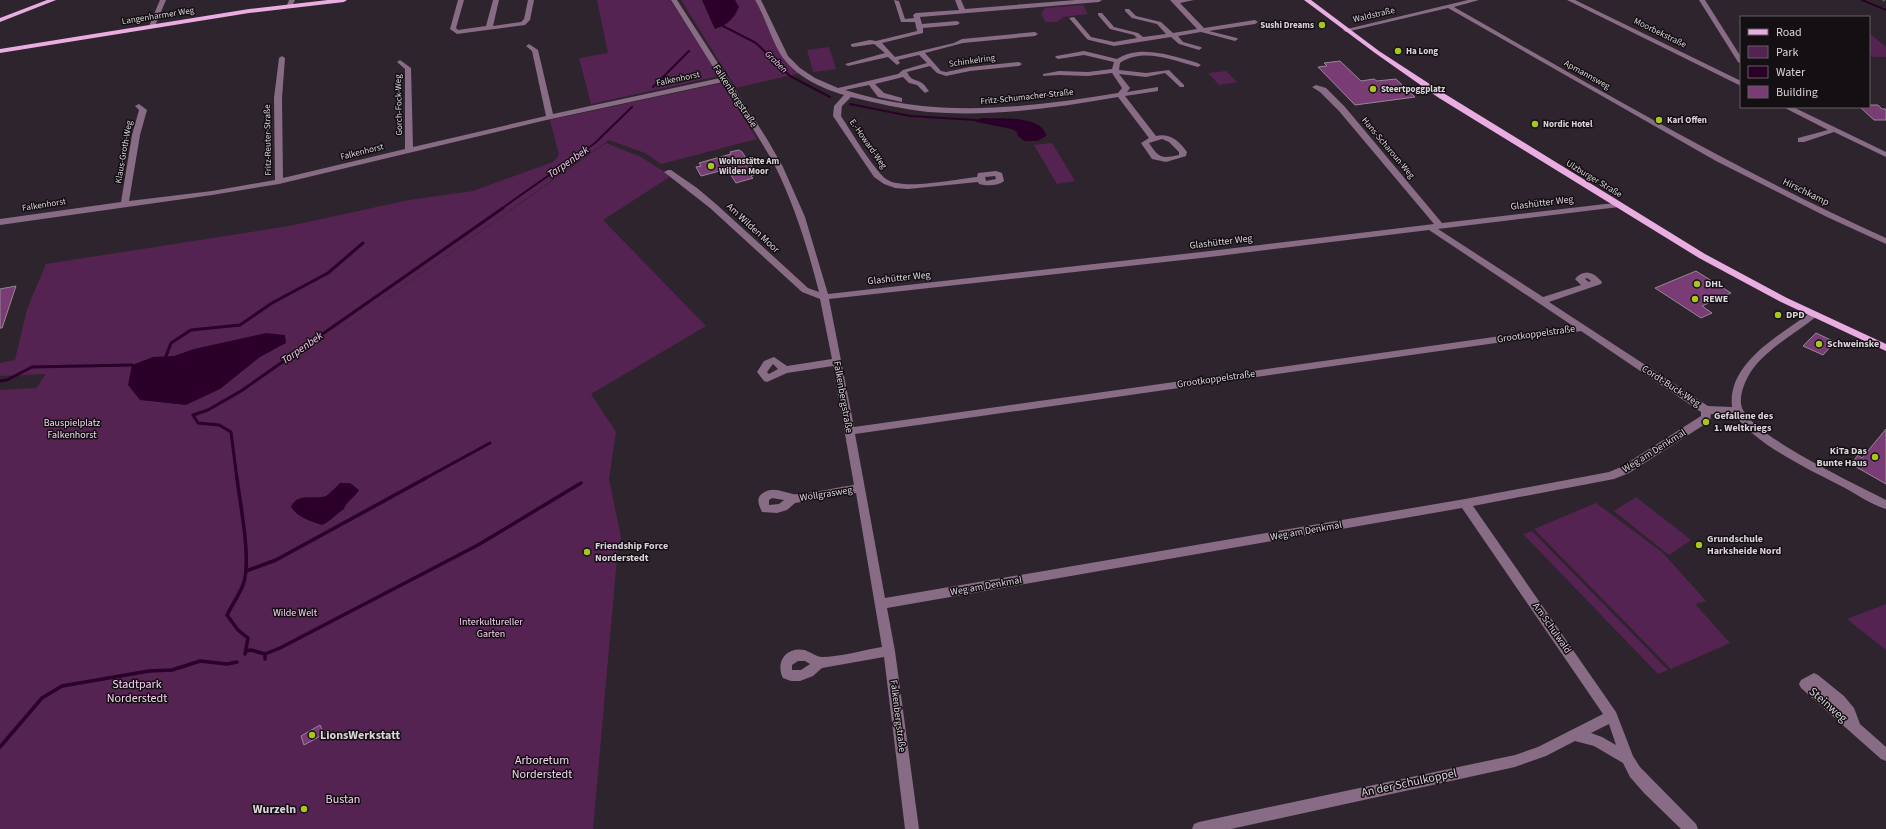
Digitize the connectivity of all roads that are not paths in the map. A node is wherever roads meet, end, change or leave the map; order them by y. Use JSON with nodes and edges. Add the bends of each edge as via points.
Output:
{"nodes":[{"id":1,"x":53,"y":0,"type":"edge"},
{"id":2,"x":163,"y":0,"type":"edge"},
{"id":3,"x":344,"y":0,"type":"edge"},
{"id":4,"x":462,"y":0,"type":"edge"},
{"id":5,"x":496,"y":0,"type":"edge"},
{"id":6,"x":531,"y":0,"type":"edge"},
{"id":7,"x":674,"y":0,"type":"edge"},
{"id":8,"x":758,"y":0,"type":"edge"},
{"id":9,"x":958,"y":0,"type":"edge"},
{"id":10,"x":1099,"y":0,"type":"edge"},
{"id":11,"x":1191,"y":0,"type":"edge"},
{"id":12,"x":1307,"y":0,"type":"edge"},
{"id":13,"x":1476,"y":0,"type":"edge"},
{"id":14,"x":1570,"y":0,"type":"edge"},
{"id":15,"x":1702,"y":0,"type":"edge"},
{"id":16,"x":896,"y":1,"type":"edge"},
{"id":17,"x":1174,"y":1,"type":"edge"},
{"id":18,"x":291,"y":3,"type":"edge"},
{"id":19,"x":1030,"y":3,"type":"edge"},
{"id":20,"x":1448,"y":6,"type":"junction"},
{"id":21,"x":1127,"y":10,"type":"dead end"},
{"id":22,"x":963,"y":11,"type":"junction"},
{"id":23,"x":953,"y":12,"type":"junction"},
{"id":24,"x":1100,"y":14,"type":"dead end"},
{"id":25,"x":1072,"y":18,"type":"dead end"},
{"id":26,"x":0,"y":20,"type":"edge"},
{"id":27,"x":1256,"y":22,"type":"dead end"},
{"id":28,"x":919,"y":23,"type":"junction"},
{"id":29,"x":957,"y":23,"type":"junction"},
{"id":30,"x":152,"y":26,"type":"junction"},
{"id":31,"x":490,"y":29,"type":"junction"},
{"id":32,"x":1203,"y":30,"type":"junction"},
{"id":33,"x":1346,"y":30,"type":"junction"},
{"id":34,"x":1036,"y":34,"type":"dead end"},
{"id":35,"x":1172,"y":35,"type":"junction"},
{"id":36,"x":1234,"y":39,"type":"dead end"},
{"id":37,"x":962,"y":40,"type":"junction"},
{"id":38,"x":1141,"y":40,"type":"junction"},
{"id":39,"x":879,"y":42,"type":"junction"},
{"id":40,"x":1121,"y":43,"type":"junction"},
{"id":41,"x":853,"y":45,"type":"dead end"},
{"id":42,"x":529,"y":46,"type":"dead end"},
{"id":43,"x":1199,"y":48,"type":"dead end"},
{"id":44,"x":0,"y":51,"type":"edge"},
{"id":45,"x":920,"y":52,"type":"junction"},
{"id":46,"x":1151,"y":52,"type":"junction"},
{"id":47,"x":1132,"y":55,"type":"junction"},
{"id":48,"x":892,"y":56,"type":"junction"},
{"id":49,"x":1058,"y":56,"type":"dead end"},
{"id":50,"x":282,"y":58,"type":"dead end"},
{"id":51,"x":1740,"y":60,"type":"edge"},
{"id":52,"x":1118,"y":61,"type":"junction"},
{"id":53,"x":400,"y":62,"type":"dead end"},
{"id":54,"x":848,"y":64,"type":"dead end"},
{"id":55,"x":931,"y":64,"type":"junction"},
{"id":56,"x":1019,"y":64,"type":"dead end"},
{"id":57,"x":1198,"y":65,"type":"dead end"},
{"id":58,"x":1115,"y":71,"type":"junction"},
{"id":59,"x":904,"y":72,"type":"junction"},
{"id":60,"x":1045,"y":75,"type":"dead end"},
{"id":61,"x":725,"y":79,"type":"junction"},
{"id":62,"x":1739,"y":82,"type":"edge"},
{"id":63,"x":871,"y":83,"type":"junction"},
{"id":64,"x":1182,"y":86,"type":"dead end"},
{"id":65,"x":1316,"y":87,"type":"dead end"},
{"id":66,"x":1155,"y":89,"type":"dead end"},
{"id":67,"x":838,"y":90,"type":"junction"},
{"id":68,"x":925,"y":91,"type":"dead end"},
{"id":69,"x":271,"y":93,"type":"dead end"},
{"id":70,"x":850,"y":94,"type":"junction"},
{"id":71,"x":1120,"y":95,"type":"junction"},
{"id":72,"x":278,"y":98,"type":"junction"},
{"id":73,"x":908,"y":103,"type":"dead end"},
{"id":74,"x":139,"y":106,"type":"dead end"},
{"id":75,"x":1789,"y":108,"type":"edge"},
{"id":76,"x":550,"y":118,"type":"junction"},
{"id":77,"x":1834,"y":130,"type":"junction"},
{"id":78,"x":1154,"y":139,"type":"junction"},
{"id":79,"x":1801,"y":140,"type":"dead end"},
{"id":80,"x":409,"y":151,"type":"junction"},
{"id":81,"x":1886,"y":155,"type":"edge"},
{"id":82,"x":1718,"y":159,"type":"joint"},
{"id":83,"x":668,"y":172,"type":"dead end"},
{"id":84,"x":981,"y":179,"type":"dead end"},
{"id":85,"x":279,"y":182,"type":"junction"},
{"id":86,"x":125,"y":204,"type":"junction"},
{"id":87,"x":1619,"y":205,"type":"junction"},
{"id":88,"x":0,"y":222,"type":"edge"},
{"id":89,"x":1440,"y":226,"type":"junction"},
{"id":90,"x":1430,"y":227,"type":"junction"},
{"id":91,"x":1886,"y":241,"type":"edge"},
{"id":92,"x":1588,"y":286,"type":"dead end"},
{"id":93,"x":825,"y":298,"type":"junction"},
{"id":94,"x":1541,"y":301,"type":"junction"},
{"id":95,"x":1814,"y":314,"type":"junction"},
{"id":96,"x":1582,"y":328,"type":"junction"},
{"id":97,"x":1886,"y":348,"type":"edge"},
{"id":98,"x":837,"y":362,"type":"junction"},
{"id":99,"x":785,"y":370,"type":"dead end"},
{"id":100,"x":1706,"y":410,"type":"junction"},
{"id":101,"x":1737,"y":411,"type":"junction"},
{"id":102,"x":850,"y":431,"type":"junction"},
{"id":103,"x":860,"y":488,"type":"junction"},
{"id":104,"x":792,"y":499,"type":"dead end"},
{"id":105,"x":1465,"y":503,"type":"junction"},
{"id":106,"x":1886,"y":505,"type":"edge"},
{"id":107,"x":881,"y":604,"type":"junction"},
{"id":108,"x":889,"y":651,"type":"junction"},
{"id":109,"x":818,"y":663,"type":"dead end"},
{"id":110,"x":1612,"y":716,"type":"junction"},
{"id":111,"x":1854,"y":727,"type":"dead end"},
{"id":112,"x":1575,"y":735,"type":"junction"},
{"id":113,"x":1886,"y":755,"type":"edge"},
{"id":114,"x":1628,"y":759,"type":"junction"},
{"id":115,"x":912,"y":829,"type":"edge"},
{"id":116,"x":1199,"y":829,"type":"edge"},
{"id":117,"x":1690,"y":829,"type":"edge"}],
"edges":[{"from":1,"to":26,"type":"main road"},
{"from":2,"to":30,"type":"street"},
{"from":3,"to":18,"type":"main road","name":"Langenharmer Weg"},
{"from":4,"to":31,"type":"street","via":[[454,30],[460,32]]},
{"from":5,"to":31,"type":"street"},
{"from":6,"to":31,"type":"street","via":[[528,20],[525,23]]},
{"from":7,"to":61,"type":"street","name":"Falkenbergstraße"},
{"from":8,"to":67,"type":"street","name":"Fritz-Schumacher-Straße","via":[[769,17],[780,48],[788,60],[805,74]]},
{"from":9,"to":22,"type":"street"},
{"from":10,"to":19,"type":"street"},
{"from":11,"to":17,"type":"street"},
{"from":12,"to":33,"type":"main road","name":"Ulzburger Straße"},
{"from":13,"to":20,"type":"street","name":"Waldstraße"},
{"from":14,"to":62,"type":"street","name":"Moorbekstraße"},
{"from":15,"to":51,"type":"street"},
{"from":16,"to":28,"type":"street","via":[[903,21]]},
{"from":17,"to":32,"type":"street"},
{"from":18,"to":30,"type":"main road","name":"Langenharmer Weg"},
{"from":19,"to":22,"type":"street"},
{"from":20,"to":33,"type":"street","name":"Waldstraße"},
{"from":20,"to":82,"type":"street","name":"Apmannsweg"},
{"from":21,"to":35,"type":"street","via":[[1134,17],[1159,23]]},
{"from":22,"to":23,"type":"street"},
{"from":23,"to":28,"type":"street","via":[[916,15]]},
{"from":23,"to":29,"type":"street"},
{"from":24,"to":38,"type":"street","via":[[1112,27],[1136,34]]},
{"from":25,"to":40,"type":"street","via":[[1088,38],[1114,44]]},
{"from":27,"to":32,"type":"street"},
{"from":28,"to":29,"type":"street"},
{"from":28,"to":39,"type":"street","via":[[921,32]]},
{"from":29,"to":37,"type":"street"},
{"from":30,"to":44,"type":"main road","name":"Langenharmer Weg"},
{"from":32,"to":35,"type":"street"},
{"from":32,"to":36,"type":"street"},
{"from":33,"to":87,"type":"main road","name":"Ulzburger Straße","via":[[1444,98]]},
{"from":34,"to":37,"type":"street","name":"Schinkelring"},
{"from":35,"to":38,"type":"street"},
{"from":35,"to":43,"type":"street","via":[[1181,43]]},
{"from":37,"to":45,"type":"street","name":"Schinkelring","via":[[957,44]]},
{"from":38,"to":40,"type":"street"},
{"from":38,"to":46,"type":"street"},
{"from":39,"to":41,"type":"street"},
{"from":39,"to":48,"type":"street"},
{"from":40,"to":47,"type":"street"},
{"from":42,"to":76,"type":"street","via":[[535,50]]},
{"from":45,"to":48,"type":"street","name":"Schinkelring"},
{"from":45,"to":55,"type":"street","name":"Schinkelring"},
{"from":46,"to":47,"type":"street"},
{"from":46,"to":57,"type":"street"},
{"from":47,"to":52,"type":"street"},
{"from":48,"to":54,"type":"street","name":"Schinkelring"},
{"from":48,"to":59,"type":"street"},
{"from":49,"to":52,"type":"street","via":[[1083,53]]},
{"from":50,"to":72,"type":"street","name":"Fritz-Reuter-Straße"},
{"from":52,"to":58,"type":"street"},
{"from":53,"to":80,"type":"street","name":"Gorch-Fock-Weg","via":[[408,68]]},
{"from":55,"to":56,"type":"street","name":"Schinkelring","via":[[939,73],[946,74]]},
{"from":55,"to":59,"type":"street"},
{"from":58,"to":60,"type":"street"},
{"from":58,"to":64,"type":"street","via":[[1145,75],[1168,72]]},
{"from":58,"to":71,"type":"street","via":[[1126,88]]},
{"from":59,"to":63,"type":"street","via":[[900,76]]},
{"from":59,"to":68,"type":"street","via":[[911,82],[919,84]]},
{"from":61,"to":76,"type":"street","name":"Falkenhorst"},
{"from":61,"to":93,"type":"street","name":"Falkenbergstraße","via":[[784,176],[809,238]]},
{"from":63,"to":67,"type":"street"},
{"from":63,"to":73,"type":"street","via":[[881,95]]},
{"from":65,"to":89,"type":"street","name":"Hans-Scharoun-Weg","via":[[1323,90],[1342,109]]},
{"from":66,"to":71,"type":"street","name":"Fritz-Schumacher-Straße"},
{"from":67,"to":70,"type":"street","name":"Fritz-Schumacher-Straße"},
{"from":69,"to":72,"type":"street","name":"Fritz-Reuter-Straße"},
{"from":70,"to":71,"type":"street","name":"Fritz-Schumacher-Straße","via":[[905,107],[970,112],[1013,110]]},
{"from":70,"to":84,"type":"street","name":"E.-Howard-Weg","via":[[838,106],[837,116],[883,181],[908,187]]},
{"from":71,"to":78,"type":"street"},
{"from":72,"to":85,"type":"street","name":"Fritz-Reuter-Straße"},
{"from":74,"to":86,"type":"street","name":"Klaus-Groth-Weg","via":[[143,110],[136,133]]},
{"from":75,"to":77,"type":"street"},
{"from":76,"to":80,"type":"street","name":"Falkenhorst"},
{"from":77,"to":79,"type":"street"},
{"from":77,"to":81,"type":"street"},
{"from":78,"to":78,"type":"street","via":[[1148,140],[1145,144],[1156,158],[1166,160],[1182,156],[1183,152],[1172,140],[1165,137]]},
{"from":80,"to":85,"type":"street","name":"Falkenhorst"},
{"from":82,"to":91,"type":"street","name":"Hirschkamp","via":[[1825,214]]},
{"from":83,"to":93,"type":"street","name":"Am Wilden Moor","via":[[708,202],[805,290]]},
{"from":85,"to":86,"type":"street","name":"Falkenhorst"},
{"from":86,"to":88,"type":"street","name":"Falkenhorst"},
{"from":87,"to":89,"type":"street","name":"Glashütter Weg"},
{"from":87,"to":95,"type":"main road","name":"Ulzburger Straße","via":[[1712,262]]},
{"from":89,"to":90,"type":"street","name":"Glashütter Weg"},
{"from":90,"to":93,"type":"street","name":"Glashütter Weg"},
{"from":90,"to":94,"type":"street","name":"Cordt-Buck-Weg"},
{"from":92,"to":94,"type":"street"},
{"from":93,"to":98,"type":"street","name":"Falkenbergstraße"},
{"from":94,"to":96,"type":"street","name":"Cordt-Buck-Weg"},
{"from":95,"to":97,"type":"main road","name":"Ulzburger Straße"},
{"from":95,"to":101,"type":"street","via":[[1756,359],[1744,375],[1735,400]]},
{"from":96,"to":100,"type":"street","name":"Cordt-Buck-Weg"},
{"from":96,"to":102,"type":"street","name":"Grootkoppelstraße"},
{"from":98,"to":99,"type":"street"},
{"from":98,"to":102,"type":"street","name":"Falkenbergstraße"},
{"from":100,"to":101,"type":"street","name":"Cordt-Buck-Weg"},
{"from":100,"to":105,"type":"street","name":"Weg am Denkmal","via":[[1706,418],[1618,473]]},
{"from":101,"to":106,"type":"street","via":[[1747,425],[1768,441]]},
{"from":102,"to":103,"type":"street","name":"Falkenbergstraße"},
{"from":103,"to":104,"type":"street","name":"Wollgrasweg"},
{"from":103,"to":107,"type":"street","name":"Falkenbergstraße"},
{"from":105,"to":107,"type":"street","name":"Weg am Denkmal"},
{"from":105,"to":110,"type":"street","name":"Am Schulwald"},
{"from":107,"to":108,"type":"street","name":"Falkenbergstraße"},
{"from":108,"to":109,"type":"street"},
{"from":108,"to":115,"type":"street","name":"Falkenbergstraße"},
{"from":110,"to":112,"type":"street","name":"An der Schulkoppel"},
{"from":110,"to":114,"type":"street","name":"Am Schulwald"},
{"from":111,"to":113,"type":"street","name":"Steinweg"},
{"from":112,"to":114,"type":"street","name":"Am Schulwald","via":[[1597,741]]},
{"from":112,"to":116,"type":"street","name":"An der Schulkoppel","via":[[1541,752],[1515,760]]},
{"from":114,"to":117,"type":"street","name":"Am Schulwald","via":[[1649,788]]}]}
